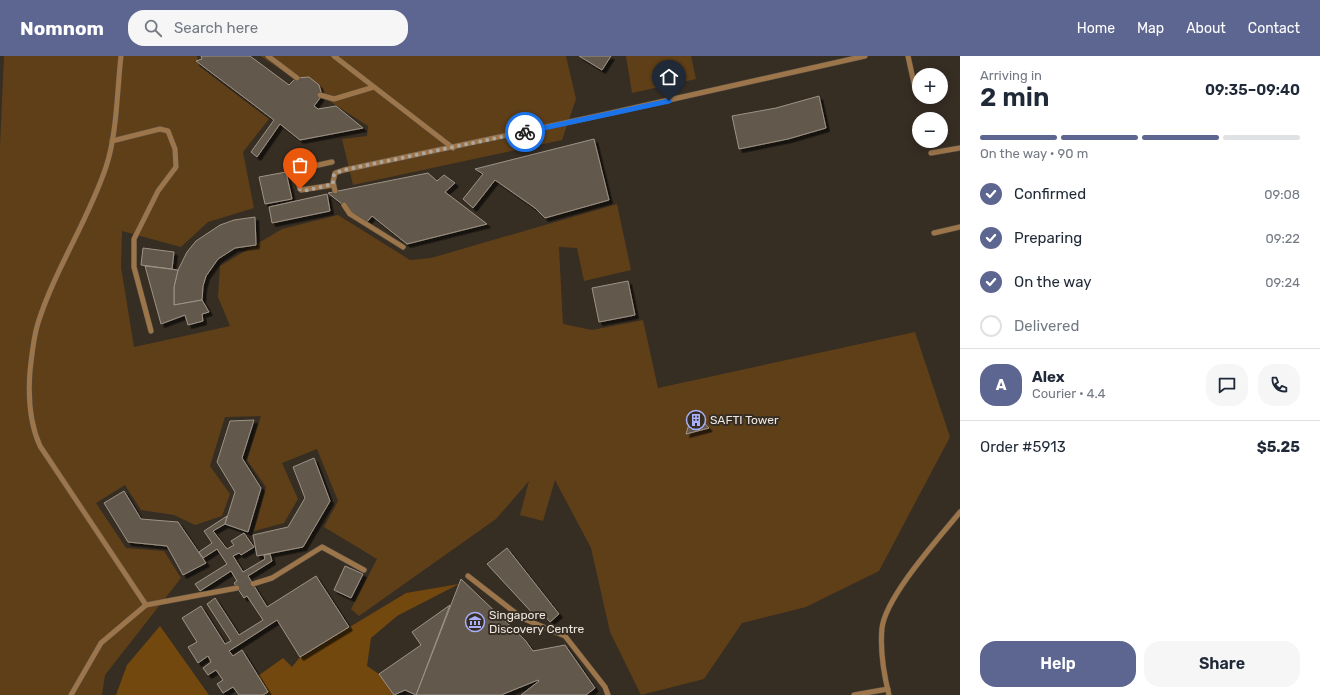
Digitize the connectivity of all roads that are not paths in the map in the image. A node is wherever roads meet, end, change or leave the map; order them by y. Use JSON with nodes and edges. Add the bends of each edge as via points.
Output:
{"nodes":[{"id":1,"x":121,"y":56,"type":"edge"},
{"id":2,"x":268,"y":56,"type":"edge"},
{"id":3,"x":334,"y":56,"type":"edge"},
{"id":4,"x":864,"y":56,"type":"edge"},
{"id":5,"x":908,"y":56,"type":"edge"},
{"id":6,"x":912,"y":74,"type":"edge"},
{"id":7,"x":297,"y":78,"type":"dead end"},
{"id":8,"x":374,"y":87,"type":"junction"},
{"id":9,"x":320,"y":95,"type":"dead end"},
{"id":10,"x":112,"y":141,"type":"junction"},
{"id":11,"x":453,"y":148,"type":"junction"},
{"id":12,"x":960,"y":148,"type":"edge"},
{"id":13,"x":931,"y":153,"type":"dead end"},
{"id":14,"x":332,"y":162,"type":"dead end"},
{"id":15,"x":333,"y":184,"type":"junction"},
{"id":16,"x":335,"y":191,"type":"dead end"},
{"id":17,"x":344,"y":205,"type":"dead end"},
{"id":18,"x":960,"y":227,"type":"edge"},
{"id":19,"x":934,"y":233,"type":"dead end"},
{"id":20,"x":403,"y":247,"type":"dead end"},
{"id":21,"x":151,"y":331,"type":"dead end"},
{"id":22,"x":960,"y":512,"type":"edge"},
{"id":23,"x":364,"y":570,"type":"dead end"},
{"id":24,"x":468,"y":576,"type":"dead end"},
{"id":25,"x":253,"y":584,"type":"dead end"},
{"id":26,"x":237,"y":588,"type":"dead end"},
{"id":27,"x":146,"y":605,"type":"junction"},
{"id":28,"x":888,"y":692,"type":"edge"},
{"id":29,"x":71,"y":695,"type":"edge"},
{"id":30,"x":608,"y":695,"type":"edge"},
{"id":31,"x":854,"y":695,"type":"edge"}],
"edges":[{"from":1,"to":10,"type":"lane"},
{"from":2,"to":7,"type":"lane"},
{"from":3,"to":8,"type":"lane"},
{"from":4,"to":11,"type":"lane"},
{"from":5,"to":6,"type":"lane"},
{"from":8,"to":9,"type":"lane","via":[[334,99]]},
{"from":8,"to":11,"type":"lane"},
{"from":10,"to":21,"type":"lane","via":[[160,129],[168,130],[175,149],[176,167],[158,191],[134,239],[134,267]]},
{"from":10,"to":27,"type":"lane","via":[[106,167],[93,199],[67,252],[37,324],[29,403],[34,433],[40,446]]},
{"from":11,"to":15,"type":"lane","via":[[344,170],[335,173]]},
{"from":12,"to":13,"type":"lane"},
{"from":14,"to":15,"type":"lane","via":[[300,169],[296,174],[301,190]]},
{"from":15,"to":16,"type":"lane"},
{"from":17,"to":20,"type":"lane","via":[[350,214]]},
{"from":18,"to":19,"type":"lane"},
{"from":22,"to":28,"type":"lane","via":[[924,555],[888,608],[882,627],[882,648]]},
{"from":23,"to":25,"type":"lane","via":[[322,547],[272,578]]},
{"from":24,"to":30,"type":"lane","via":[[522,618],[565,636],[605,687]]},
{"from":26,"to":27,"type":"lane"},
{"from":27,"to":29,"type":"lane","via":[[101,643]]},
{"from":28,"to":31,"type":"lane"}]}
